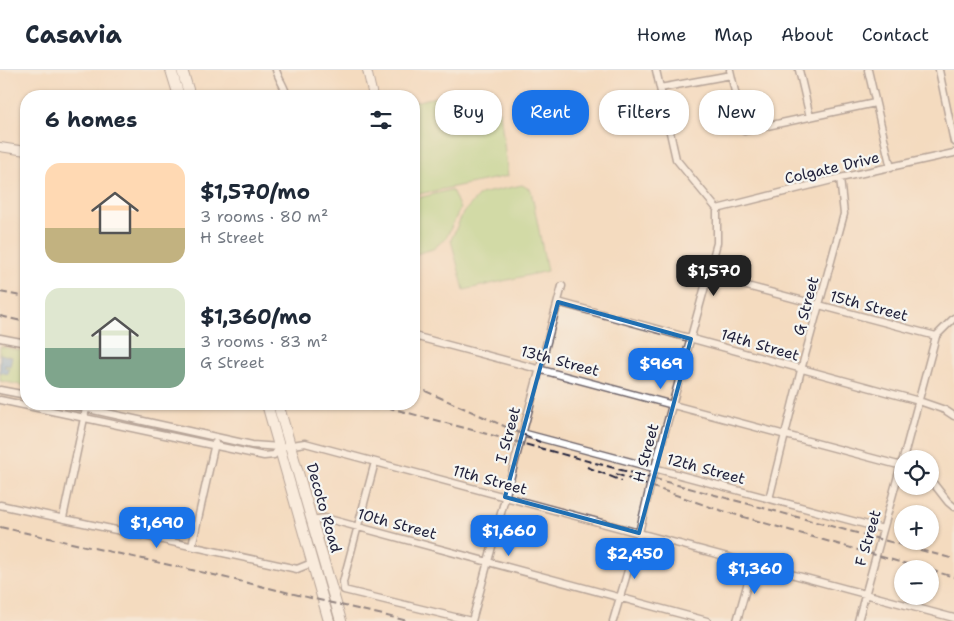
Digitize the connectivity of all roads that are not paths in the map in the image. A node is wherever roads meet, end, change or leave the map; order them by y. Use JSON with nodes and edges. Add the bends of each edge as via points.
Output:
{"nodes":[{"id":1,"x":171,"y":70,"type":"edge"},
{"id":2,"x":182,"y":70,"type":"edge"},
{"id":3,"x":276,"y":70,"type":"edge"},
{"id":4,"x":367,"y":70,"type":"edge"},
{"id":5,"x":656,"y":70,"type":"edge"},
{"id":6,"x":799,"y":70,"type":"edge"},
{"id":7,"x":868,"y":70,"type":"edge"},
{"id":8,"x":939,"y":70,"type":"edge"},
{"id":9,"x":730,"y":72,"type":"edge"},
{"id":10,"x":660,"y":88,"type":"junction"},
{"id":11,"x":177,"y":90,"type":"edge"},
{"id":12,"x":188,"y":90,"type":"edge"},
{"id":13,"x":286,"y":90,"type":"edge"},
{"id":14,"x":372,"y":90,"type":"edge"},
{"id":15,"x":875,"y":103,"type":"junction"},
{"id":16,"x":810,"y":117,"type":"junction"},
{"id":17,"x":954,"y":142,"type":"edge"},
{"id":18,"x":0,"y":147,"type":"edge"},
{"id":19,"x":20,"y":150,"type":"edge"},
{"id":20,"x":954,"y":153,"type":"edge"},
{"id":21,"x":891,"y":168,"type":"junction"},
{"id":22,"x":840,"y":178,"type":"junction"},
{"id":23,"x":716,"y":209,"type":"junction"},
{"id":24,"x":708,"y":276,"type":"junction"},
{"id":25,"x":562,"y":286,"type":"dead end"},
{"id":26,"x":558,"y":302,"type":"junction"},
{"id":27,"x":819,"y":305,"type":"junction"},
{"id":28,"x":954,"y":318,"type":"edge"},
{"id":29,"x":936,"y":336,"type":"junction"},
{"id":30,"x":0,"y":338,"type":"edge"},
{"id":31,"x":420,"y":338,"type":"edge"},
{"id":32,"x":691,"y":339,"type":"junction"},
{"id":33,"x":20,"y":342,"type":"edge"},
{"id":34,"x":539,"y":368,"type":"junction"},
{"id":35,"x":801,"y":370,"type":"junction"},
{"id":36,"x":0,"y":390,"type":"edge"},
{"id":37,"x":20,"y":394,"type":"edge"},
{"id":38,"x":0,"y":400,"type":"edge"},
{"id":39,"x":919,"y":401,"type":"junction"},
{"id":40,"x":20,"y":404,"type":"edge"},
{"id":41,"x":673,"y":404,"type":"junction"},
{"id":42,"x":47,"y":410,"type":"edge"},
{"id":43,"x":86,"y":410,"type":"edge"},
{"id":44,"x":104,"y":410,"type":"edge"},
{"id":45,"x":270,"y":410,"type":"edge"},
{"id":46,"x":279,"y":410,"type":"edge"},
{"id":47,"x":954,"y":416,"type":"edge"},
{"id":48,"x":84,"y":418,"type":"junction"},
{"id":49,"x":522,"y":433,"type":"junction"},
{"id":50,"x":785,"y":434,"type":"junction"},
{"id":51,"x":216,"y":436,"type":"junction"},
{"id":52,"x":214,"y":445,"type":"junction"},
{"id":53,"x":285,"y":446,"type":"junction"},
{"id":54,"x":906,"y":450,"type":"edge"},
{"id":55,"x":894,"y":461,"type":"edge"},
{"id":56,"x":375,"y":462,"type":"junction"},
{"id":57,"x":655,"y":468,"type":"junction"},
{"id":58,"x":939,"y":490,"type":"edge"},
{"id":59,"x":894,"y":491,"type":"edge"},
{"id":60,"x":505,"y":497,"type":"junction"},
{"id":61,"x":769,"y":499,"type":"junction"},
{"id":62,"x":0,"y":505,"type":"edge"},
{"id":63,"x":954,"y":507,"type":"edge"},
{"id":64,"x":62,"y":518,"type":"junction"},
{"id":65,"x":312,"y":520,"type":"junction"},
{"id":66,"x":358,"y":527,"type":"junction"},
{"id":67,"x":883,"y":529,"type":"junction"},
{"id":68,"x":639,"y":533,"type":"junction"},
{"id":69,"x":192,"y":546,"type":"junction"},
{"id":70,"x":488,"y":562,"type":"junction"},
{"id":71,"x":312,"y":563,"type":"junction"},
{"id":72,"x":753,"y":564,"type":"junction"},
{"id":73,"x":865,"y":594,"type":"junction"},
{"id":74,"x":619,"y":598,"type":"junction"},
{"id":75,"x":954,"y":618,"type":"edge"},
{"id":76,"x":329,"y":621,"type":"edge"},
{"id":77,"x":341,"y":621,"type":"edge"},
{"id":78,"x":472,"y":621,"type":"edge"},
{"id":79,"x":613,"y":621,"type":"edge"},
{"id":80,"x":707,"y":621,"type":"edge"},
{"id":81,"x":737,"y":621,"type":"edge"},
{"id":82,"x":858,"y":621,"type":"edge"}],
"edges":[{"from":1,"to":11,"type":"main road"},
{"from":2,"to":12,"type":"main road"},
{"from":3,"to":13,"type":"street"},
{"from":4,"to":14,"type":"street"},
{"from":5,"to":10,"type":"street"},
{"from":6,"to":16,"type":"street"},
{"from":7,"to":15,"type":"street"},
{"from":8,"to":17,"type":"street"},
{"from":9,"to":10,"type":"street"},
{"from":9,"to":16,"type":"street","via":[[744,131]]},
{"from":10,"to":23,"type":"street","via":[[676,159]]},
{"from":15,"to":16,"type":"street"},
{"from":15,"to":21,"type":"street"},
{"from":18,"to":19,"type":"street"},
{"from":20,"to":21,"type":"street","name":"Colgate Drive"},
{"from":21,"to":22,"type":"street","name":"Colgate Drive"},
{"from":22,"to":23,"type":"street","name":"Colgate Drive"},
{"from":22,"to":27,"type":"street","name":"G Street","via":[[844,214]]},
{"from":23,"to":24,"type":"street","name":"H Street","via":[[717,243]]},
{"from":24,"to":27,"type":"street","name":"15th Street"},
{"from":24,"to":32,"type":"street","name":"H Street"},
{"from":25,"to":26,"type":"street","name":"I Street"},
{"from":26,"to":32,"type":"street","name":"14th Street"},
{"from":26,"to":34,"type":"street","name":"I Street"},
{"from":27,"to":29,"type":"street","name":"15th Street"},
{"from":27,"to":35,"type":"street","name":"G Street"},
{"from":28,"to":29,"type":"street"},
{"from":29,"to":39,"type":"street","name":"F Street"},
{"from":30,"to":33,"type":"street"},
{"from":31,"to":34,"type":"street","name":"13th Street"},
{"from":32,"to":35,"type":"street","name":"14th Street"},
{"from":32,"to":41,"type":"street","name":"H Street"},
{"from":34,"to":41,"type":"street","name":"13th Street"},
{"from":34,"to":49,"type":"street","name":"I Street"},
{"from":35,"to":39,"type":"street","name":"14th Street"},
{"from":35,"to":50,"type":"street","name":"G Street"},
{"from":36,"to":37,"type":"street"},
{"from":38,"to":40,"type":"street","name":"11th Street"},
{"from":39,"to":47,"type":"street","name":"14th Street"},
{"from":39,"to":54,"type":"street","name":"F Street"},
{"from":41,"to":50,"type":"street","name":"13th Street"},
{"from":41,"to":57,"type":"street","name":"H Street"},
{"from":42,"to":48,"type":"street","name":"11th Street"},
{"from":43,"to":48,"type":"street"},
{"from":44,"to":51,"type":"street","name":"11th Street"},
{"from":45,"to":53,"type":"main road","name":"Decoto Road"},
{"from":46,"to":53,"type":"main road","name":"Decoto Road"},
{"from":48,"to":52,"type":"street","name":"11th Street"},
{"from":48,"to":64,"type":"street"},
{"from":49,"to":57,"type":"street","name":"12th Street"},
{"from":49,"to":60,"type":"street","name":"I Street"},
{"from":50,"to":55,"type":"street","name":"13th Street"},
{"from":50,"to":61,"type":"street","name":"G Street"},
{"from":51,"to":52,"type":"street"},
{"from":51,"to":53,"type":"street","name":"11th Street","via":[[252,445]]},
{"from":52,"to":53,"type":"street","name":"11th Street","via":[[264,456],[274,455]]},
{"from":52,"to":69,"type":"street"},
{"from":53,"to":56,"type":"street","name":"11th Street","via":[[305,443]]},
{"from":53,"to":65,"type":"main road","name":"Decoto Road"},
{"from":53,"to":71,"type":"main road","name":"Decoto Road"},
{"from":56,"to":60,"type":"street","name":"11th Street"},
{"from":56,"to":66,"type":"street"},
{"from":57,"to":61,"type":"street","name":"12th Street"},
{"from":57,"to":68,"type":"street","name":"H Street"},
{"from":58,"to":63,"type":"street"},
{"from":59,"to":67,"type":"street","name":"F Street"},
{"from":60,"to":68,"type":"street","name":"11th Street"},
{"from":60,"to":70,"type":"street","name":"I Street"},
{"from":61,"to":67,"type":"street","name":"12th Street"},
{"from":62,"to":64,"type":"street"},
{"from":64,"to":69,"type":"street"},
{"from":65,"to":66,"type":"street","name":"10th Street","via":[[325,518]]},
{"from":65,"to":77,"type":"main road","name":"Decoto Road"},
{"from":66,"to":70,"type":"street","name":"10th Street"},
{"from":66,"to":78,"type":"street","via":[[343,582],[344,590]]},
{"from":67,"to":73,"type":"street","name":"F Street"},
{"from":68,"to":72,"type":"street","name":"11th Street"},
{"from":68,"to":74,"type":"street","name":"H Street"},
{"from":69,"to":71,"type":"street","via":[[296,568]]},
{"from":70,"to":74,"type":"street","name":"10th Street"},
{"from":70,"to":78,"type":"street","name":"I Street"},
{"from":71,"to":76,"type":"main road","name":"Decoto Road"},
{"from":72,"to":73,"type":"street","name":"11th Street"},
{"from":72,"to":81,"type":"street"},
{"from":73,"to":75,"type":"street","name":"11th Street"},
{"from":73,"to":82,"type":"street","name":"F Street"},
{"from":74,"to":79,"type":"street","name":"H Street"},
{"from":74,"to":80,"type":"street","name":"10th Street"}]}
